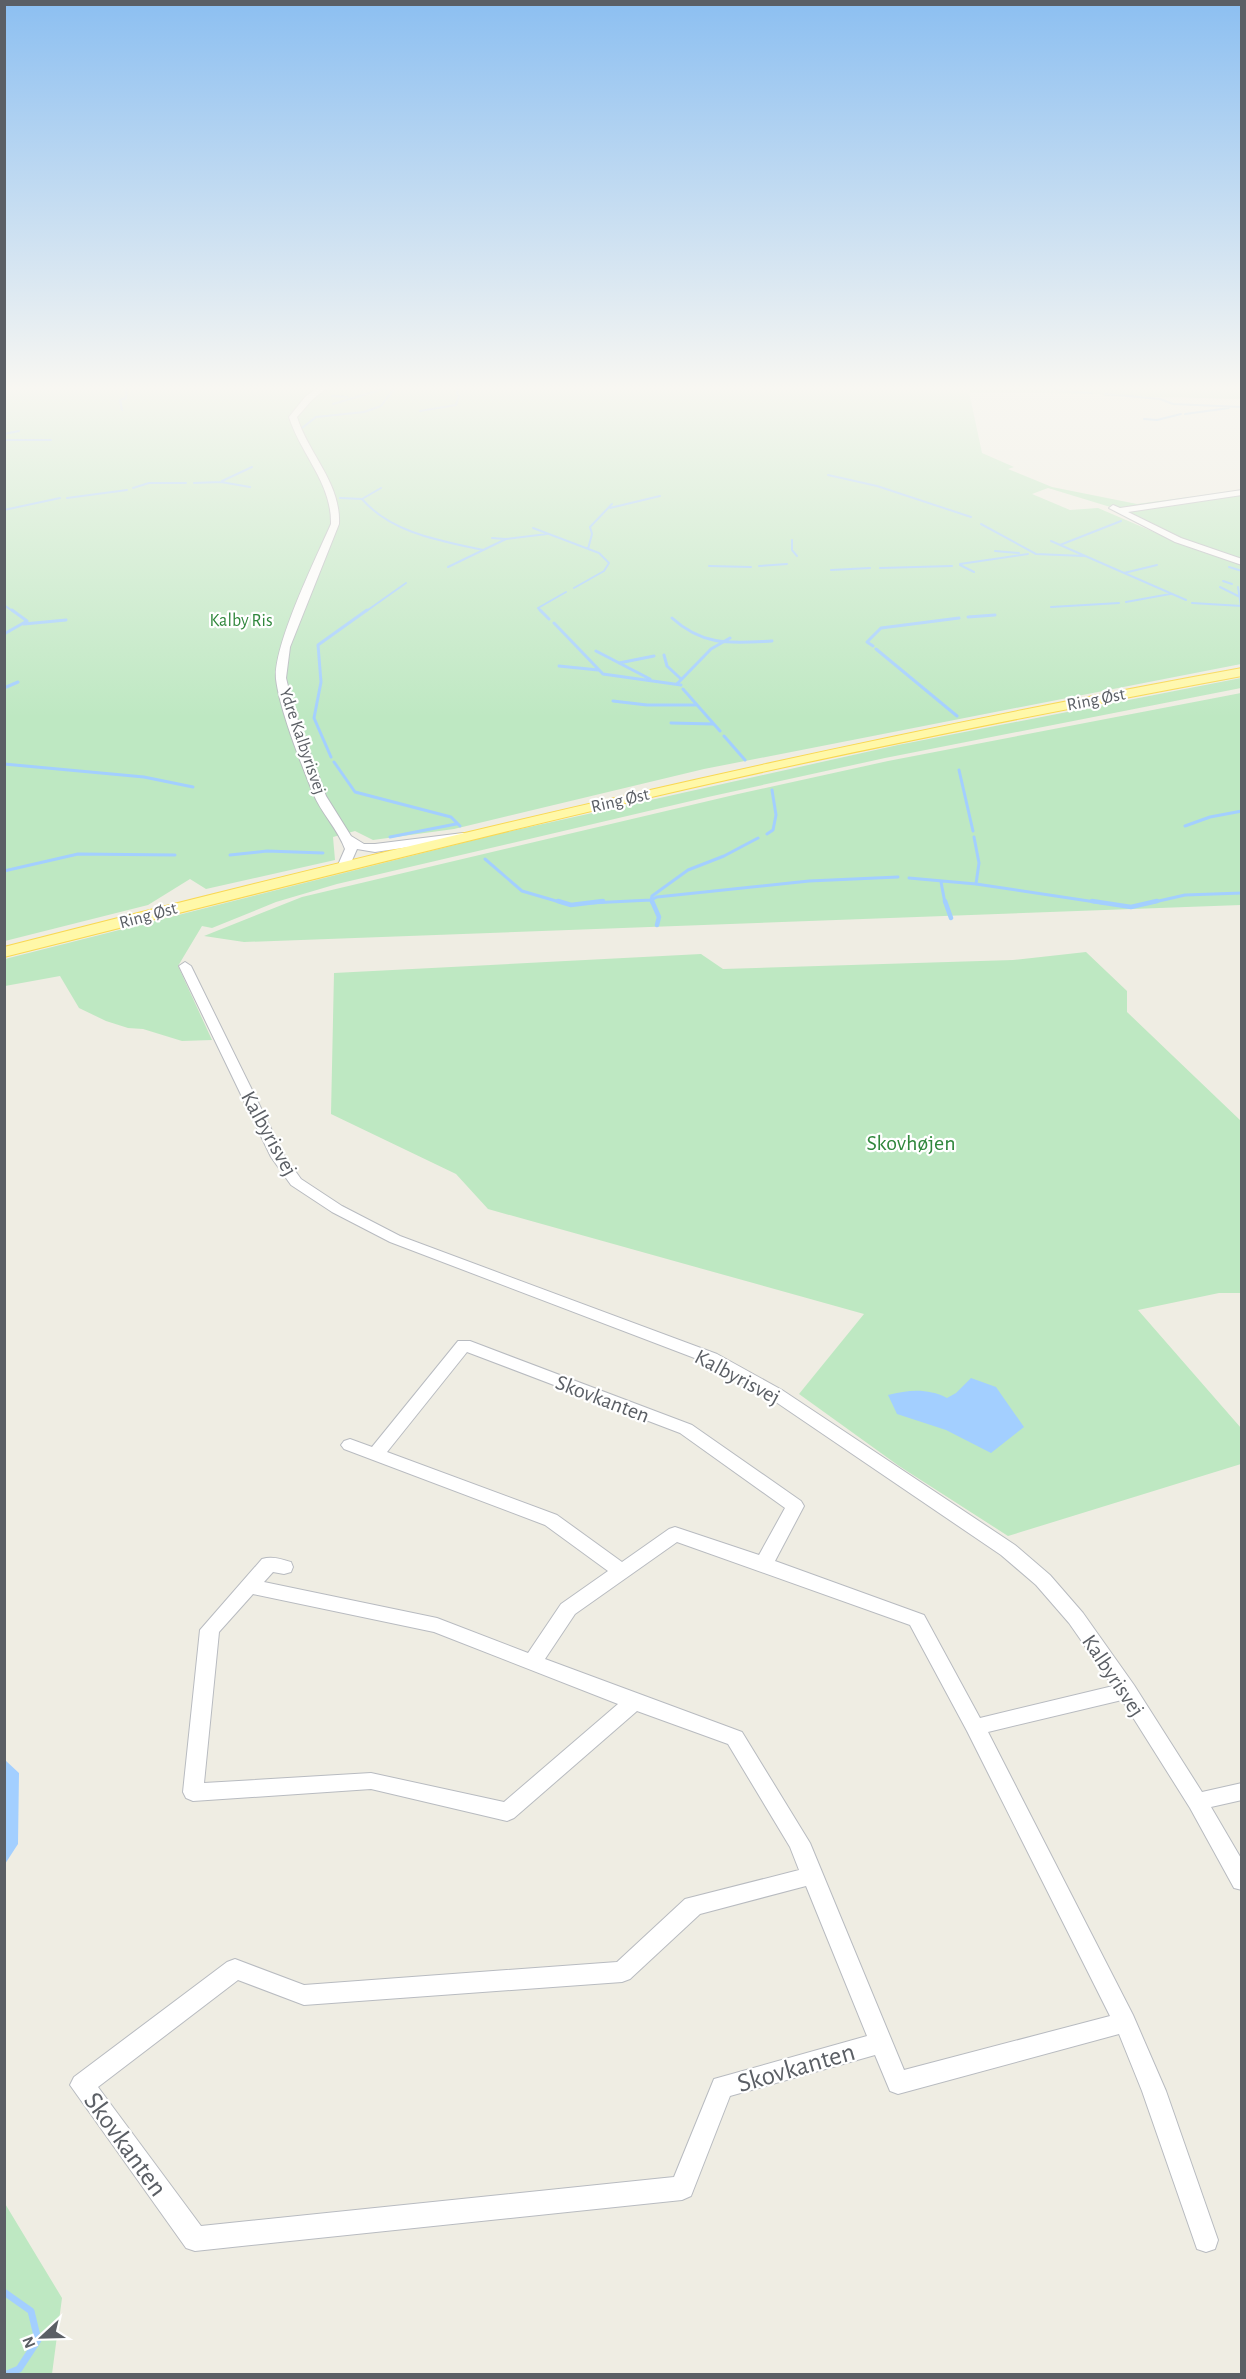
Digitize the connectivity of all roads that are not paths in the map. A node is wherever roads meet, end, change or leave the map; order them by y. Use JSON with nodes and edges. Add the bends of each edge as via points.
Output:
{"nodes":[{"id":1,"x":331,"y":496,"type":"edge"},
{"id":2,"x":1211,"y":496,"type":"edge"},
{"id":3,"x":1242,"y":562,"type":"edge"},
{"id":4,"x":1242,"y":672,"type":"edge"},
{"id":5,"x":464,"y":836,"type":"junction"},
{"id":6,"x":347,"y":838,"type":"junction"},
{"id":7,"x":344,"y":865,"type":"junction"},
{"id":8,"x":4,"y":952,"type":"edge"},
{"id":9,"x":185,"y":966,"type":"dead end"},
{"id":10,"x":350,"y":1445,"type":"dead end"},
{"id":11,"x":376,"y":1454,"type":"junction"},
{"id":12,"x":764,"y":1564,"type":"junction"},
{"id":13,"x":284,"y":1567,"type":"dead end"},
{"id":14,"x":621,"y":1571,"type":"junction"},
{"id":15,"x":250,"y":1586,"type":"junction"},
{"id":16,"x":532,"y":1662,"type":"junction"},
{"id":17,"x":1127,"y":1692,"type":"junction"},
{"id":18,"x":634,"y":1702,"type":"junction"},
{"id":19,"x":975,"y":1727,"type":"junction"},
{"id":20,"x":1242,"y":1791,"type":"edge"},
{"id":21,"x":1197,"y":1802,"type":"junction"},
{"id":22,"x":814,"y":1875,"type":"junction"},
{"id":23,"x":1242,"y":1881,"type":"edge"},
{"id":24,"x":1125,"y":2022,"type":"junction"},
{"id":25,"x":881,"y":2043,"type":"junction"},
{"id":26,"x":1206,"y":2240,"type":"dead end"}],
"edges":[{"from":1,"to":6,"type":"street","name":"Ydre Kalbyrisvej","via":[[337,513],[335,524],[285,647],[281,678],[320,796]]},
{"from":2,"to":3,"type":"street","via":[[1116,509],[1178,540]]},
{"from":4,"to":5,"type":"main road","name":"Ring Øst","via":[[735,773]]},
{"from":5,"to":6,"type":"street","via":[[375,848],[361,847]]},
{"from":5,"to":7,"type":"main road","name":"Ring Øst"},
{"from":6,"to":7,"type":"street","via":[[351,849]]},
{"from":7,"to":8,"type":"main road","name":"Ring Øst"},
{"from":9,"to":17,"type":"street","name":"Kalbyrisvej","via":[[278,1157],[296,1182],[395,1239],[711,1358],[776,1394],[1008,1550],[1043,1580],[1076,1618]]},
{"from":10,"to":11,"type":"street"},
{"from":11,"to":12,"type":"street","name":"Skovkanten","via":[[464,1345],[686,1430],[795,1506]]},
{"from":11,"to":14,"type":"street","via":[[551,1520]]},
{"from":12,"to":14,"type":"street","via":[[675,1534]]},
{"from":12,"to":19,"type":"street","via":[[917,1620]]},
{"from":13,"to":15,"type":"street","via":[[269,1564]]},
{"from":14,"to":16,"type":"street","via":[[568,1609]]},
{"from":15,"to":16,"type":"street","name":"Skovkanten","via":[[437,1625]]},
{"from":15,"to":18,"type":"street","via":[[210,1630],[193,1792],[371,1781],[507,1812]]},
{"from":16,"to":18,"type":"street","name":"Skovkanten"},
{"from":17,"to":19,"type":"street"},
{"from":17,"to":21,"type":"street","name":"Kalbyrisvej"},
{"from":18,"to":22,"type":"street","name":"Skovkanten","via":[[735,1738]]},
{"from":19,"to":24,"type":"street"},
{"from":20,"to":21,"type":"street"},
{"from":21,"to":23,"type":"street","name":"Kalbyrisvej"},
{"from":22,"to":25,"type":"street","name":"Skovkanten"},
{"from":22,"to":25,"type":"street","name":"Skovkanten","via":[[693,1906],[622,1972],[304,1995],[235,1969],[82,2085],[195,2239],[682,2188],[722,2087]]},
{"from":24,"to":25,"type":"street","name":"Skovkanten","via":[[898,2083]]},
{"from":24,"to":26,"type":"street","via":[[1154,2091]]}]}
